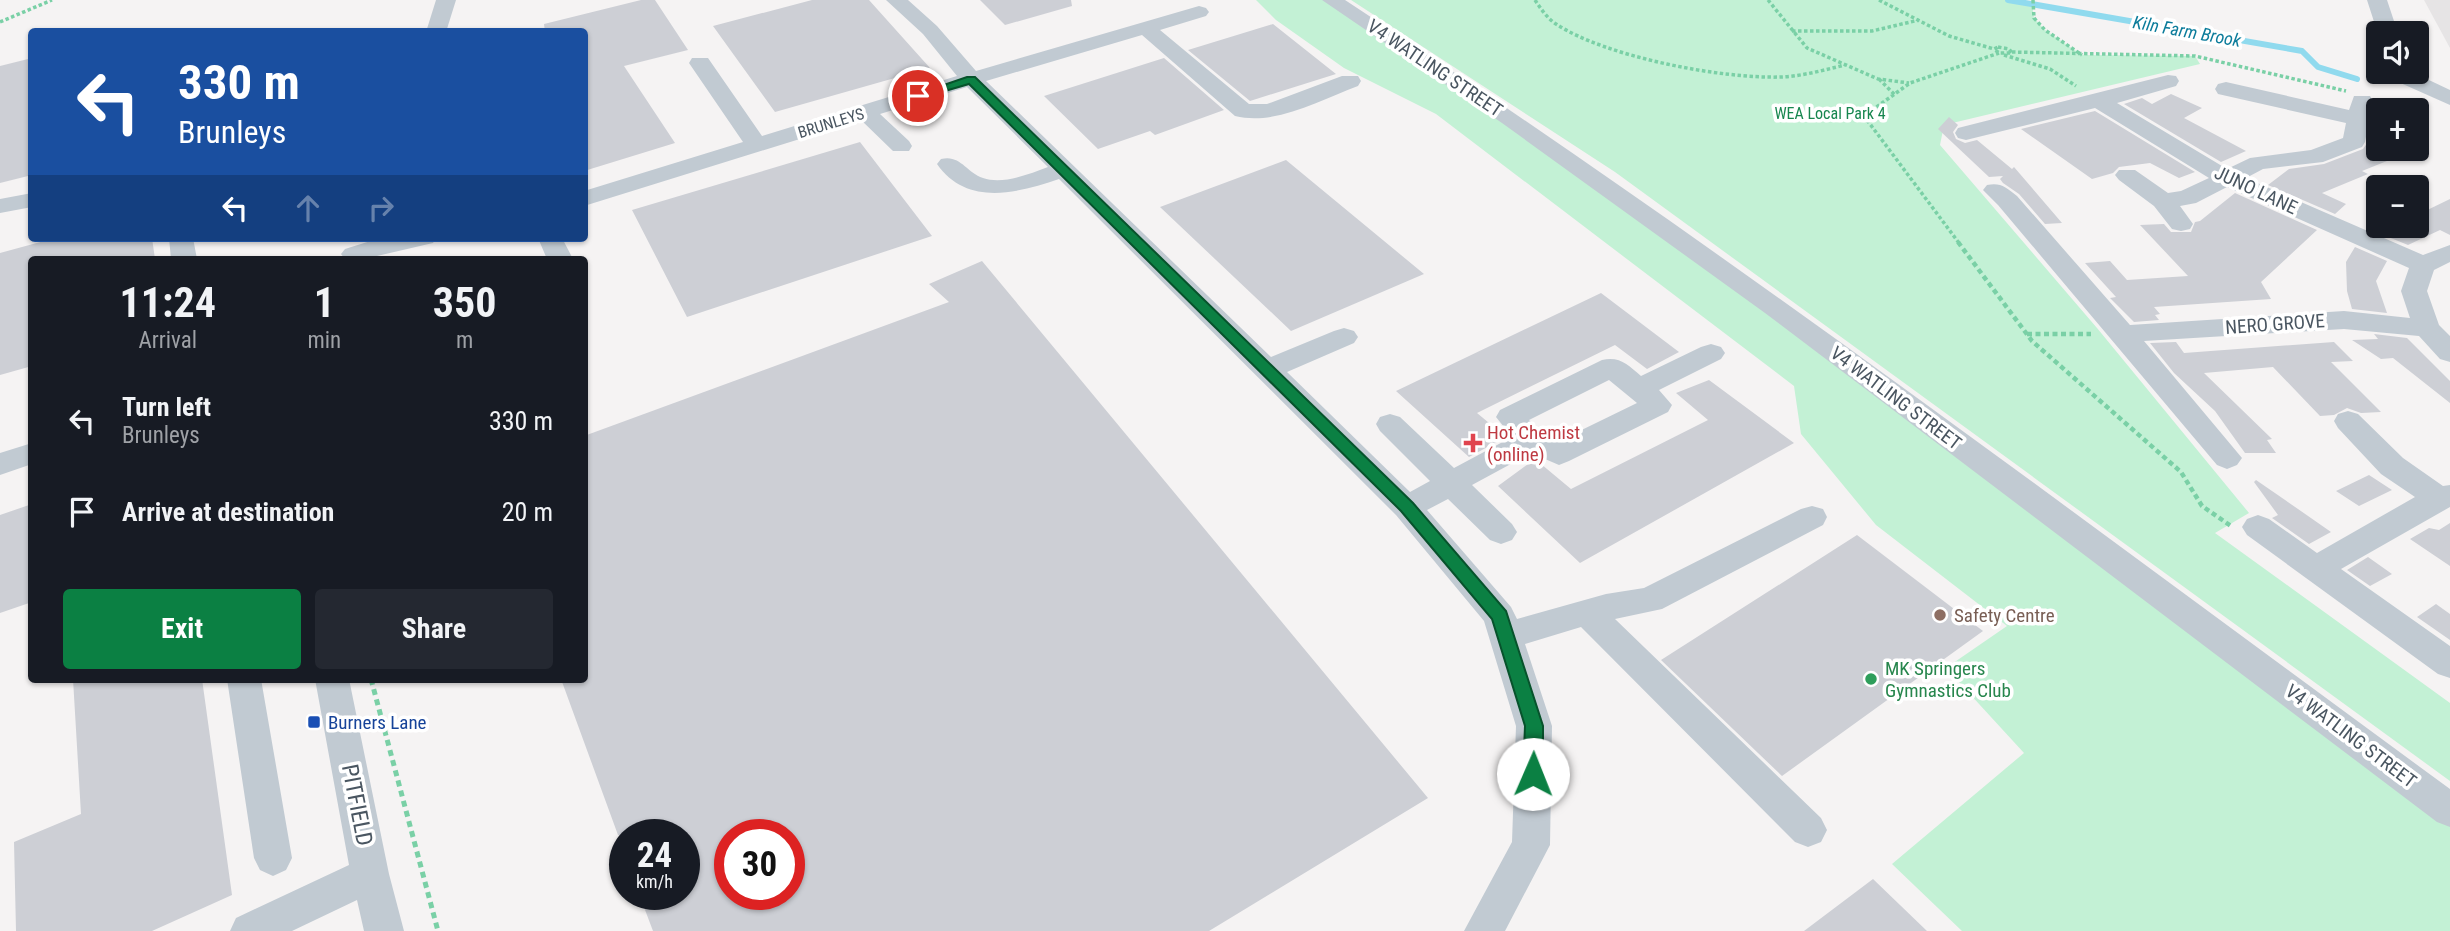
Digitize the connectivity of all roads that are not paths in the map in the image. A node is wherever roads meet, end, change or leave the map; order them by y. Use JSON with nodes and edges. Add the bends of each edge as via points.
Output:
{"nodes":[{"id":1,"x":446,"y":0,"type":"edge"},
{"id":2,"x":896,"y":0,"type":"edge"},
{"id":3,"x":1332,"y":0,"type":"edge"},
{"id":4,"x":2377,"y":0,"type":"edge"},
{"id":5,"x":1199,"y":12,"type":"dead end"},
{"id":6,"x":2380,"y":21,"type":"edge"},
{"id":7,"x":437,"y":28,"type":"edge"},
{"id":8,"x":1147,"y":29,"type":"junction"},
{"id":9,"x":700,"y":63,"type":"dead end"},
{"id":10,"x":2429,"y":71,"type":"edge"},
{"id":11,"x":971,"y":79,"type":"junction"},
{"id":12,"x":2168,"y":80,"type":"dead end"},
{"id":13,"x":1350,"y":81,"type":"dead end"},
{"id":14,"x":2450,"y":81,"type":"edge"},
{"id":15,"x":2420,"y":84,"type":"edge"},
{"id":16,"x":2226,"y":89,"type":"dead end"},
{"id":17,"x":2450,"y":98,"type":"edge"},
{"id":18,"x":2097,"y":100,"type":"junction"},
{"id":19,"x":865,"y":112,"type":"junction"},
{"id":20,"x":2364,"y":118,"type":"edge"},
{"id":21,"x":1966,"y":133,"type":"dead end"},
{"id":22,"x":757,"y":146,"type":"junction"},
{"id":23,"x":901,"y":146,"type":"dead end"},
{"id":24,"x":949,"y":164,"type":"dead end"},
{"id":25,"x":1063,"y":170,"type":"junction"},
{"id":26,"x":2127,"y":175,"type":"dead end"},
{"id":27,"x":2228,"y":179,"type":"junction"},
{"id":28,"x":1995,"y":190,"type":"dead end"},
{"id":29,"x":588,"y":198,"type":"edge"},
{"id":30,"x":28,"y":201,"type":"edge"},
{"id":31,"x":2163,"y":201,"type":"junction"},
{"id":32,"x":0,"y":206,"type":"edge"},
{"id":33,"x":2181,"y":224,"type":"dead end"},
{"id":34,"x":400,"y":242,"type":"edge"},
{"id":35,"x":356,"y":250,"type":"edge"},
{"id":36,"x":2450,"y":253,"type":"edge"},
{"id":37,"x":2423,"y":265,"type":"junction"},
{"id":38,"x":2427,"y":328,"type":"junction"},
{"id":39,"x":2123,"y":334,"type":"junction"},
{"id":40,"x":1344,"y":337,"type":"dead end"},
{"id":41,"x":1711,"y":353,"type":"dead end"},
{"id":42,"x":2450,"y":353,"type":"edge"},
{"id":43,"x":1267,"y":370,"type":"junction"},
{"id":44,"x":1639,"y":389,"type":"junction"},
{"id":45,"x":2348,"y":421,"type":"dead end"},
{"id":46,"x":1390,"y":424,"type":"dead end"},
{"id":47,"x":1531,"y":440,"type":"junction"},
{"id":48,"x":28,"y":454,"type":"edge"},
{"id":49,"x":2227,"y":458,"type":"dead end"},
{"id":50,"x":0,"y":464,"type":"edge"},
{"id":51,"x":1452,"y":483,"type":"junction"},
{"id":52,"x":2444,"y":497,"type":"edge"},
{"id":53,"x":1407,"y":507,"type":"junction"},
{"id":54,"x":1812,"y":517,"type":"dead end"},
{"id":55,"x":2247,"y":528,"type":"road end"},
{"id":56,"x":1501,"y":532,"type":"dead end"},
{"id":57,"x":2317,"y":568,"type":"junction"},
{"id":58,"x":1587,"y":612,"type":"junction"},
{"id":59,"x":1505,"y":636,"type":"junction"},
{"id":60,"x":2450,"y":664,"type":"edge"},
{"id":61,"x":245,"y":683,"type":"edge"},
{"id":62,"x":333,"y":683,"type":"edge"},
{"id":63,"x":2450,"y":810,"type":"edge"},
{"id":64,"x":1808,"y":830,"type":"dead end"},
{"id":65,"x":273,"y":858,"type":"dead end"},
{"id":66,"x":370,"y":874,"type":"junction"},
{"id":67,"x":250,"y":931,"type":"edge"},
{"id":68,"x":384,"y":931,"type":"edge"},
{"id":69,"x":1484,"y":931,"type":"edge"}],
"edges":[{"from":1,"to":7,"type":"street"},
{"from":2,"to":11,"type":"street","via":[[930,30]]},
{"from":3,"to":63,"type":"street","name":"V4 WATLING STREET","via":[[1510,118],[1774,307]]},
{"from":4,"to":6,"type":"street"},
{"from":5,"to":8,"type":"street","name":"BRUNLEYS"},
{"from":8,"to":11,"type":"street","name":"BRUNLEYS"},
{"from":8,"to":13,"type":"street","via":[[1244,111],[1270,111]]},
{"from":9,"to":22,"type":"street"},
{"from":10,"to":14,"type":"street"},
{"from":11,"to":19,"type":"street","name":"BRUNLEYS"},
{"from":11,"to":25,"type":"street"},
{"from":12,"to":18,"type":"street"},
{"from":15,"to":17,"type":"street"},
{"from":16,"to":20,"type":"street"},
{"from":18,"to":21,"type":"street"},
{"from":18,"to":27,"type":"street","name":"JUNO LANE"},
{"from":19,"to":22,"type":"street","name":"BRUNLEYS"},
{"from":19,"to":23,"type":"street"},
{"from":20,"to":27,"type":"street","via":[[2354,142],[2315,157],[2258,163]]},
{"from":22,"to":29,"type":"street","name":"BRUNLEYS"},
{"from":24,"to":25,"type":"street","via":[[966,180],[1003,189]]},
{"from":25,"to":43,"type":"street"},
{"from":26,"to":31,"type":"street"},
{"from":27,"to":31,"type":"street","via":[[2186,198]]},
{"from":27,"to":37,"type":"street","name":"JUNO LANE"},
{"from":28,"to":39,"type":"street"},
{"from":30,"to":32,"type":"street"},
{"from":31,"to":33,"type":"street"},
{"from":34,"to":35,"type":"street"},
{"from":36,"to":37,"type":"street"},
{"from":37,"to":38,"type":"street","via":[[2414,291]]},
{"from":38,"to":39,"type":"street","name":"NERO GROVE","via":[[2344,320]]},
{"from":38,"to":42,"type":"street"},
{"from":39,"to":49,"type":"street"},
{"from":40,"to":43,"type":"street"},
{"from":41,"to":44,"type":"street"},
{"from":43,"to":53,"type":"street"},
{"from":44,"to":47,"type":"street","via":[[1658,405],[1559,454]]},
{"from":44,"to":47,"type":"street","via":[[1612,368],[1510,418]]},
{"from":45,"to":52,"type":"street","via":[[2392,466]]},
{"from":46,"to":51,"type":"street"},
{"from":47,"to":51,"type":"street"},
{"from":48,"to":50,"type":"street"},
{"from":51,"to":53,"type":"street"},
{"from":51,"to":56,"type":"street"},
{"from":52,"to":57,"type":"street"},
{"from":53,"to":59,"type":"street","via":[[1499,616]]},
{"from":54,"to":58,"type":"street","via":[[1650,600]]},
{"from":55,"to":57,"type":"street"},
{"from":57,"to":60,"type":"street"},
{"from":58,"to":59,"type":"street"},
{"from":58,"to":64,"type":"street"},
{"from":59,"to":69,"type":"street","via":[[1534,726],[1531,845]]},
{"from":61,"to":65,"type":"street"},
{"from":62,"to":66,"type":"street","name":"PITFIELD"},
{"from":66,"to":67,"type":"street"},
{"from":66,"to":68,"type":"street","name":"PITFIELD"}]}
